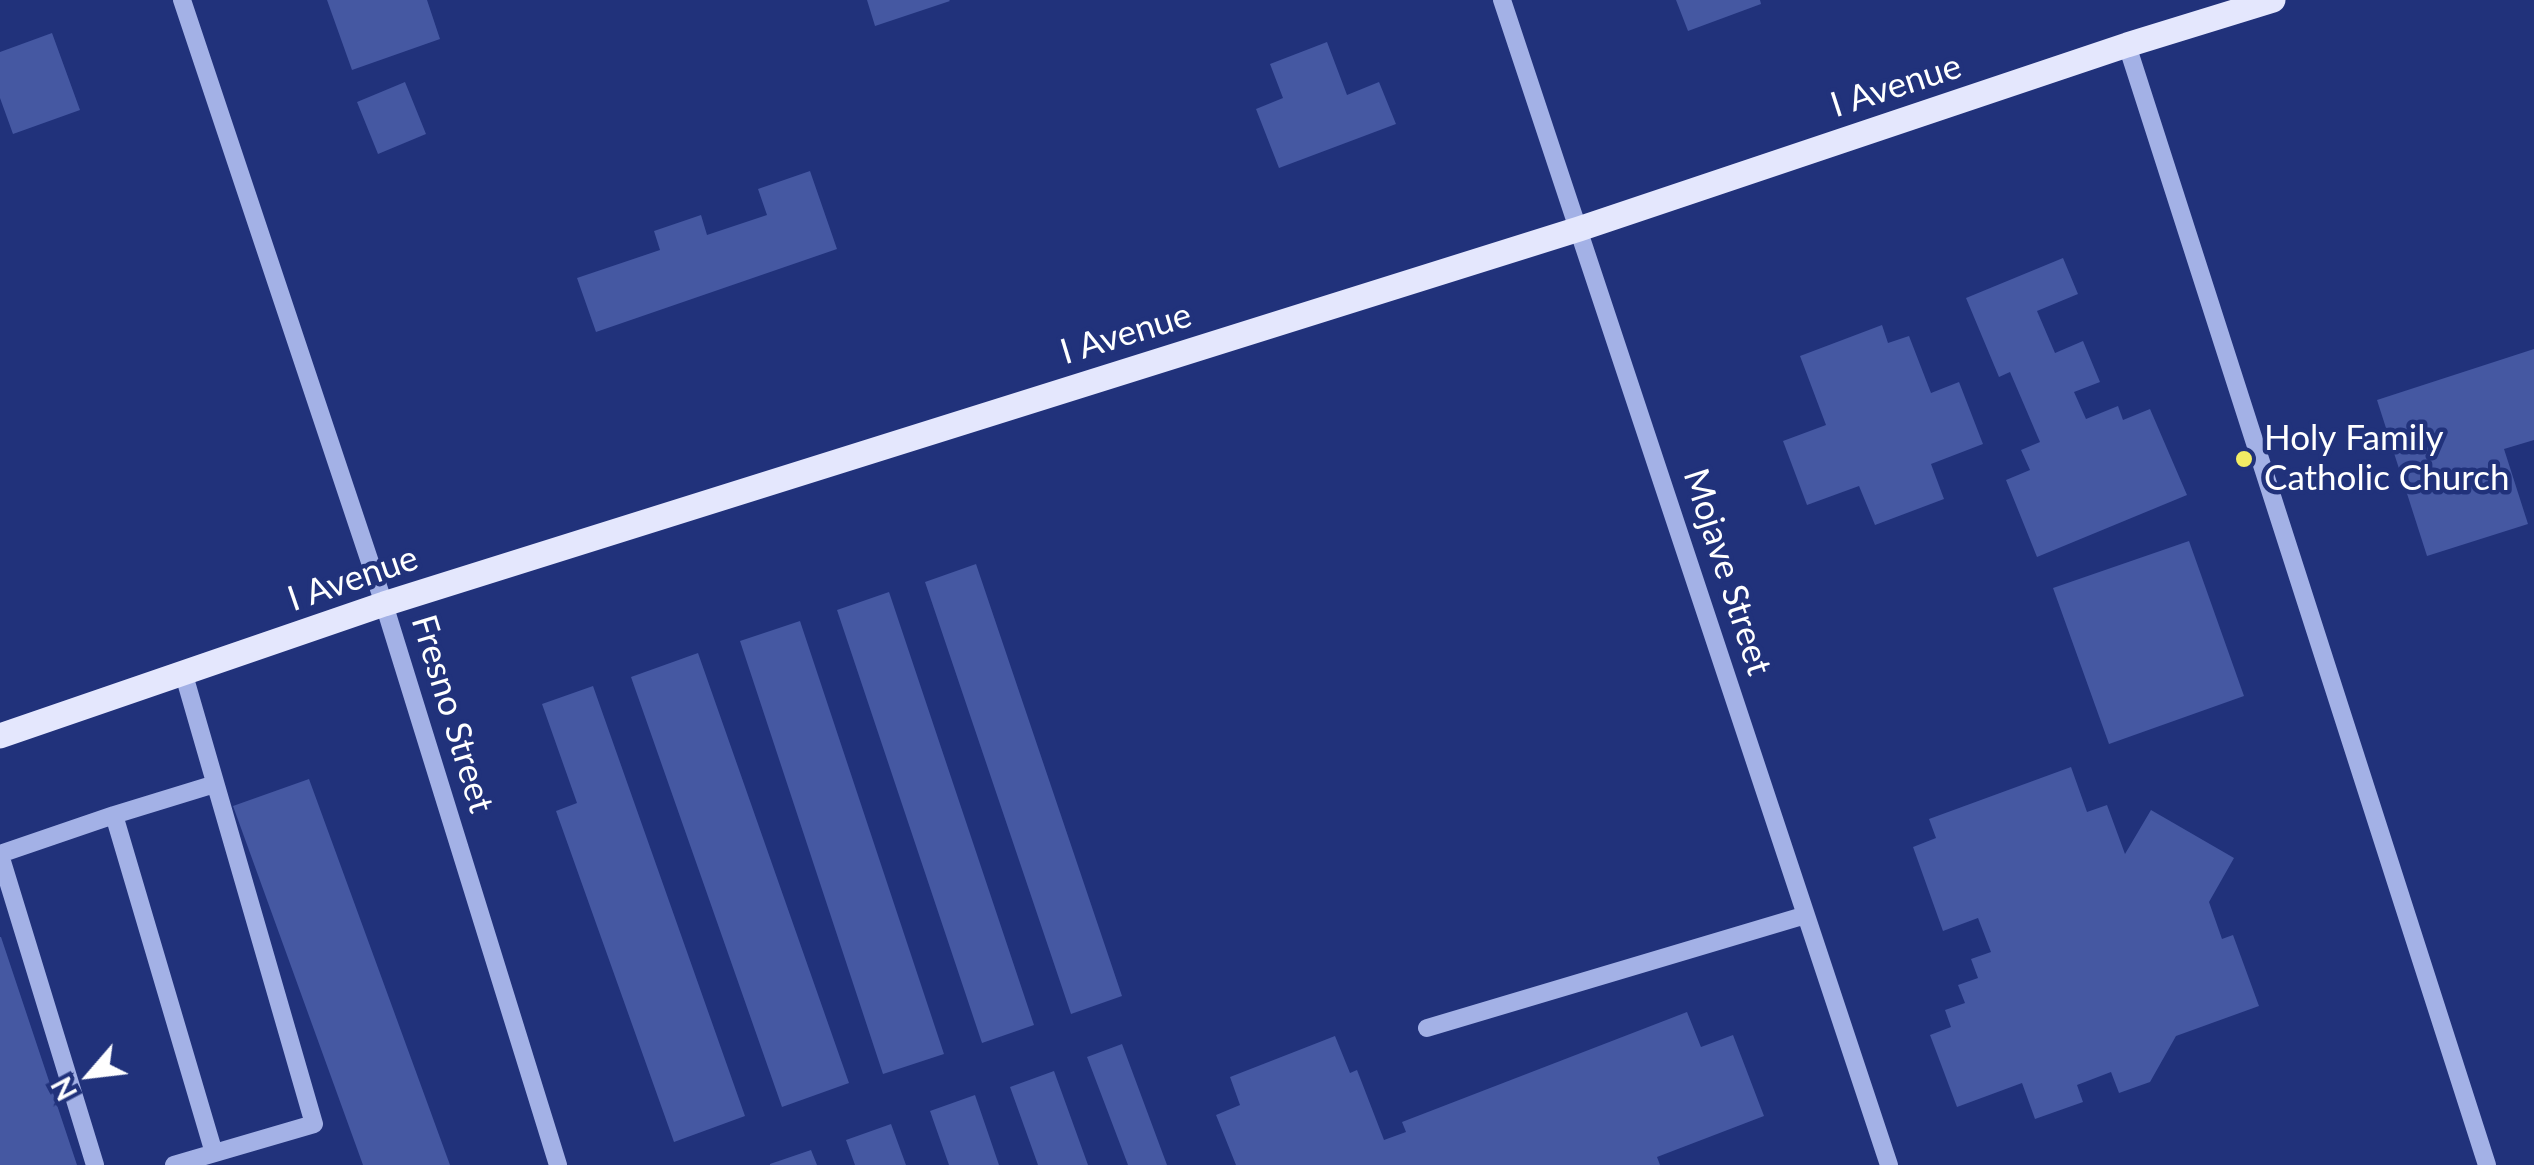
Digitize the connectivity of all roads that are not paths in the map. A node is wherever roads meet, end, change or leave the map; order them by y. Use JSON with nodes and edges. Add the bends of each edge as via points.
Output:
{"nodes":[{"id":1,"x":182,"y":0,"type":"edge"},
{"id":2,"x":1502,"y":0,"type":"edge"},
{"id":3,"x":2273,"y":0,"type":"edge"},
{"id":4,"x":2127,"y":46,"type":"junction"},
{"id":5,"x":1579,"y":229,"type":"junction"},
{"id":6,"x":384,"y":604,"type":"junction"},
{"id":7,"x":184,"y":675,"type":"junction"},
{"id":8,"x":0,"y":736,"type":"edge"},
{"id":9,"x":215,"y":784,"type":"junction"},
{"id":10,"x":114,"y":815,"type":"junction"},
{"id":11,"x":0,"y":854,"type":"edge"},
{"id":12,"x":1806,"y":915,"type":"junction"},
{"id":13,"x":1426,"y":1028,"type":"dead end"},
{"id":14,"x":214,"y":1153,"type":"junction"},
{"id":15,"x":95,"y":1165,"type":"edge"},
{"id":16,"x":174,"y":1165,"type":"edge"},
{"id":17,"x":558,"y":1165,"type":"edge"},
{"id":18,"x":1889,"y":1165,"type":"edge"},
{"id":19,"x":2487,"y":1165,"type":"edge"}],
"edges":[{"from":1,"to":6,"type":"street","name":"Fresno Street"},
{"from":2,"to":5,"type":"street","name":"Mojave Street"},
{"from":3,"to":4,"type":"main road","name":"I Avenue"},
{"from":4,"to":5,"type":"main road","name":"I Avenue"},
{"from":4,"to":19,"type":"street"},
{"from":5,"to":6,"type":"main road","name":"I Avenue"},
{"from":5,"to":12,"type":"street","name":"Mojave Street"},
{"from":6,"to":7,"type":"main road","name":"I Avenue"},
{"from":6,"to":17,"type":"street","name":"Fresno Street"},
{"from":7,"to":8,"type":"main road","name":"I Avenue"},
{"from":7,"to":9,"type":"street"},
{"from":9,"to":10,"type":"street"},
{"from":9,"to":14,"type":"street","via":[[314,1124]]},
{"from":10,"to":11,"type":"street"},
{"from":10,"to":14,"type":"street"},
{"from":11,"to":15,"type":"street"},
{"from":12,"to":13,"type":"street"},
{"from":12,"to":18,"type":"street","name":"Mojave Street"},
{"from":14,"to":16,"type":"street"}]}
